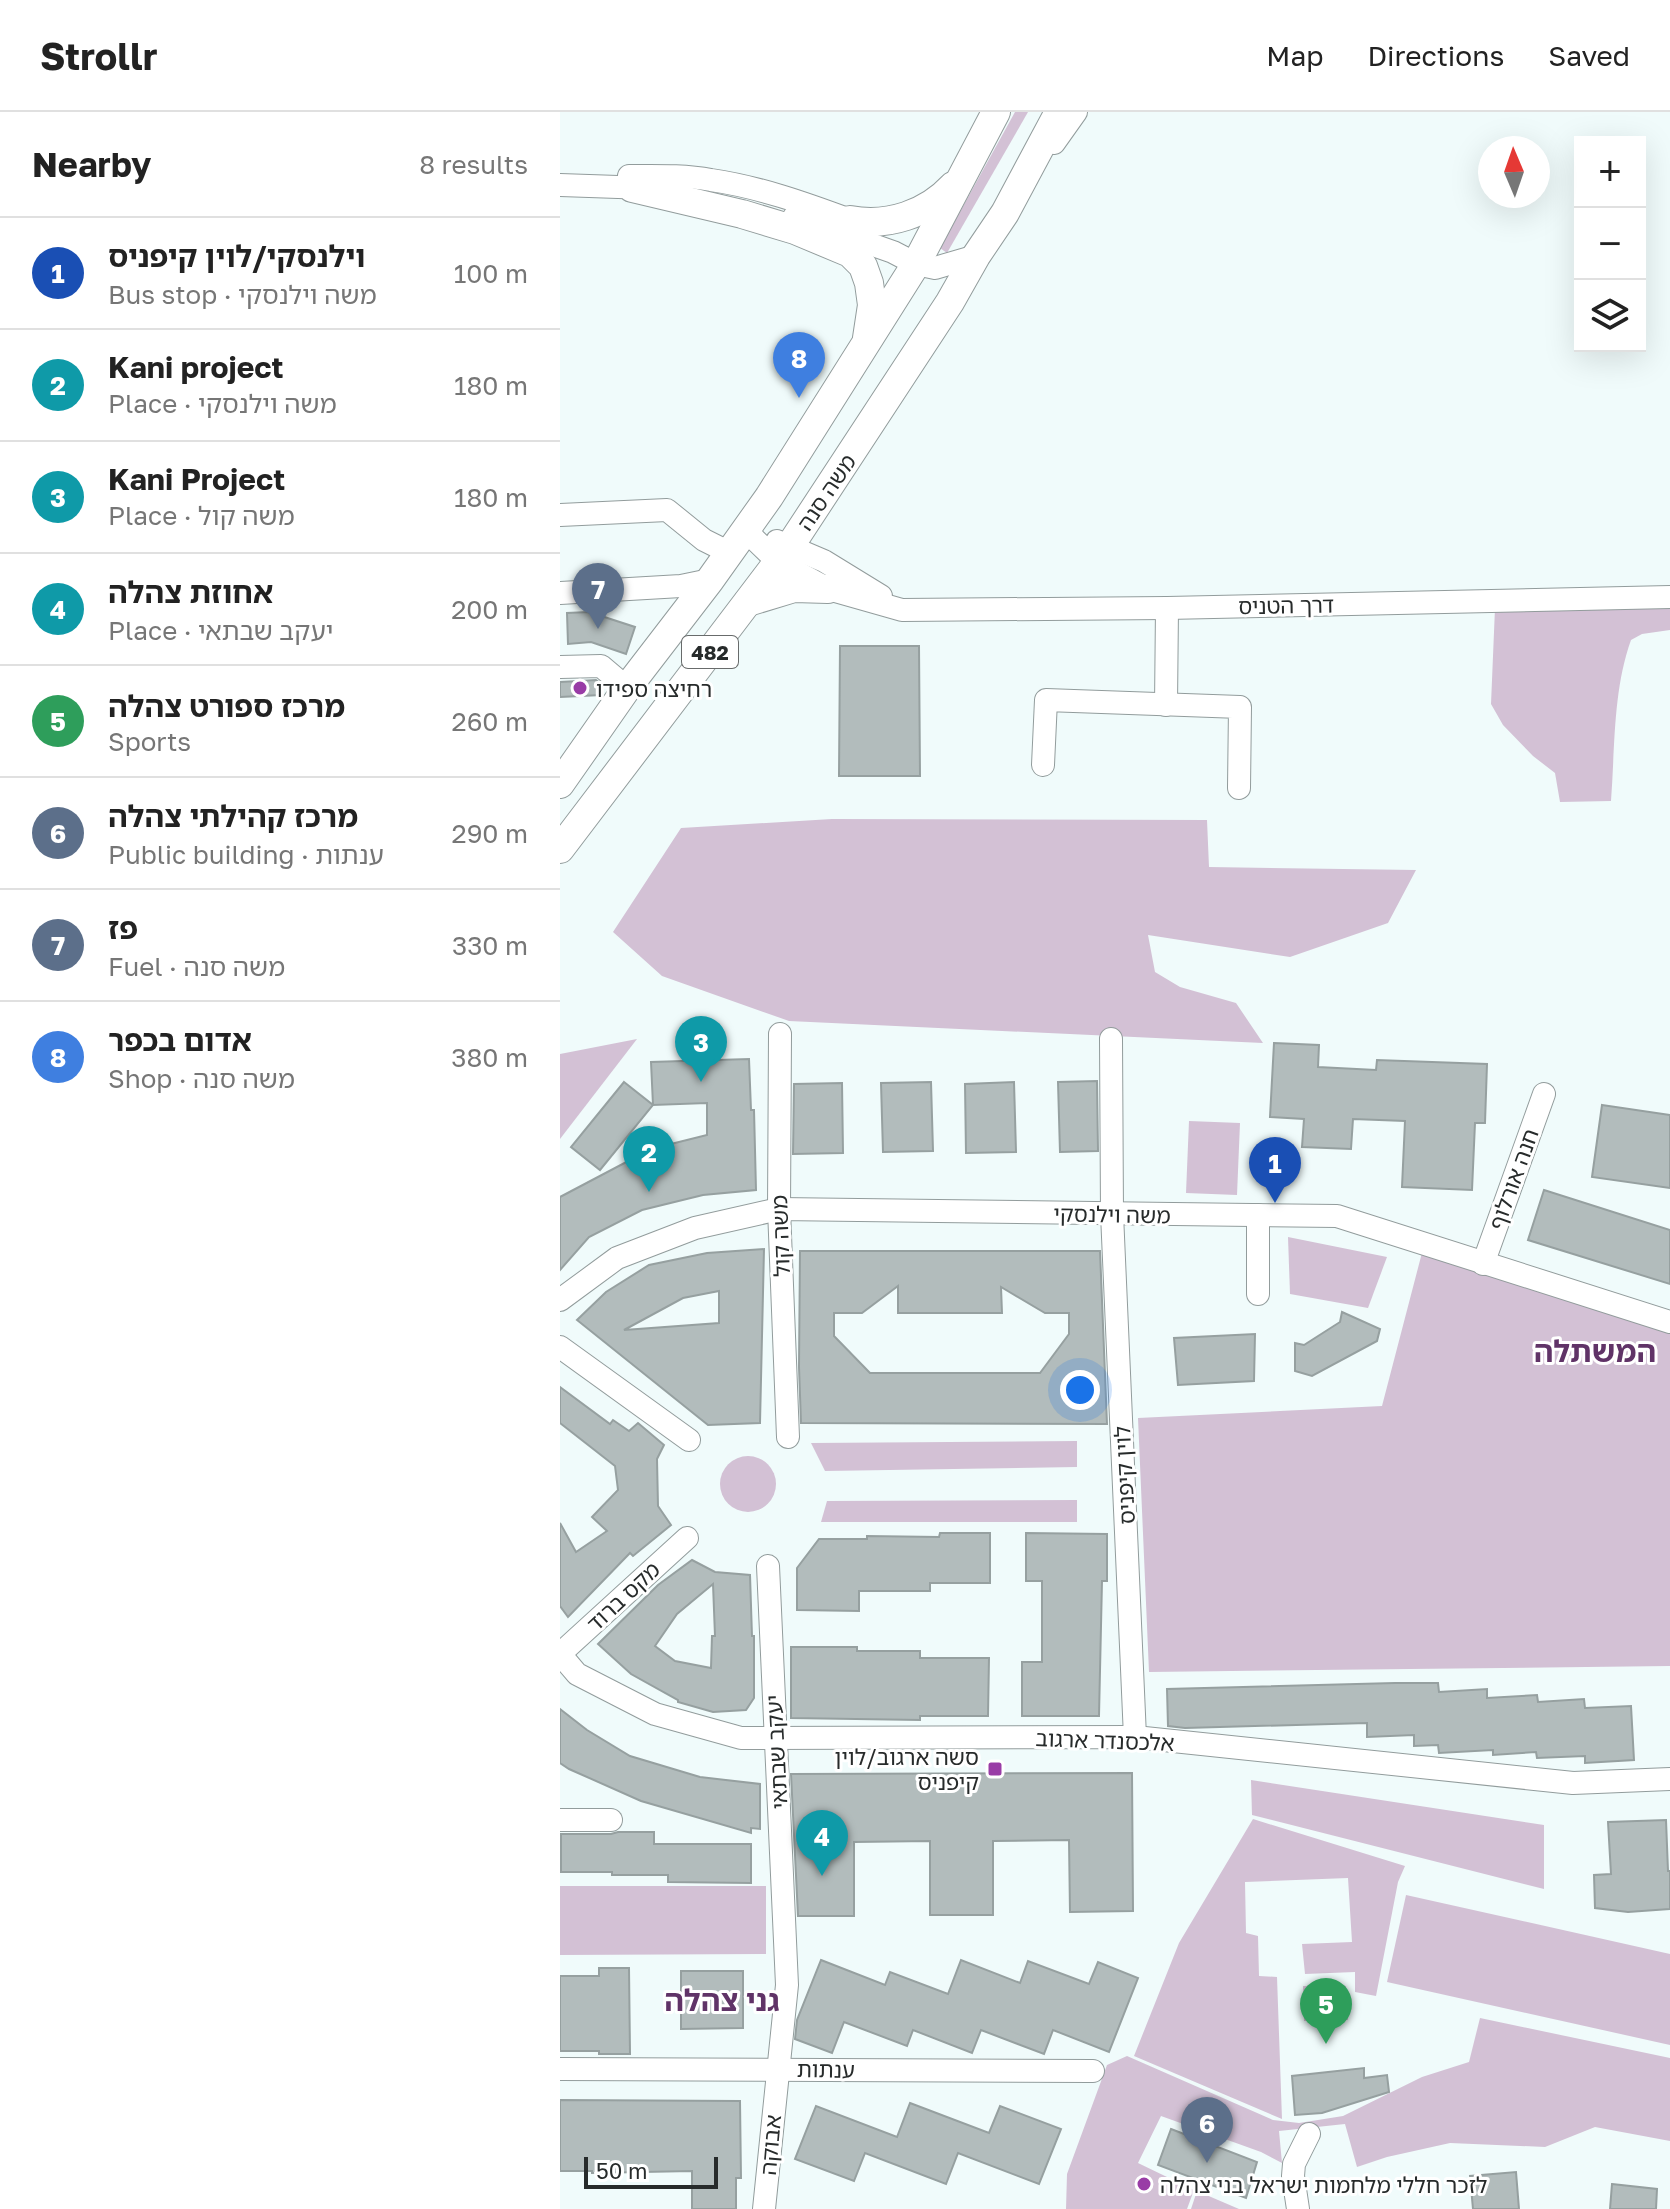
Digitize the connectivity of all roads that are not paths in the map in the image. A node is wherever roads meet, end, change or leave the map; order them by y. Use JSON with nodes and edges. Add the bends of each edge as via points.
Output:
{"nodes":[{"id":1,"x":996,"y":112,"type":"edge"},
{"id":2,"x":1059,"y":112,"type":"edge"},
{"id":3,"x":1076,"y":112,"type":"edge"},
{"id":4,"x":560,"y":176,"type":"edge"},
{"id":5,"x":962,"y":177,"type":"junction"},
{"id":6,"x":560,"y":185,"type":"edge"},
{"id":7,"x":632,"y":188,"type":"junction"},
{"id":8,"x":1005,"y":213,"type":"junction"},
{"id":9,"x":850,"y":220,"type":"joint"},
{"id":10,"x":976,"y":256,"type":"junction"},
{"id":11,"x":916,"y":264,"type":"junction"},
{"id":12,"x":866,"y":346,"type":"junction"},
{"id":13,"x":854,"y":450,"type":"junction"},
{"id":14,"x":560,"y":515,"type":"edge"},
{"id":15,"x":738,"y":541,"type":"junction"},
{"id":16,"x":784,"y":554,"type":"junction"},
{"id":17,"x":826,"y":575,"type":"junction"},
{"id":18,"x":710,"y":580,"type":"junction"},
{"id":19,"x":560,"y":593,"type":"edge"},
{"id":20,"x":1670,"y":597,"type":"edge"},
{"id":21,"x":748,"y":602,"type":"junction"},
{"id":22,"x":1167,"y":608,"type":"junction"},
{"id":23,"x":560,"y":667,"type":"edge"},
{"id":24,"x":627,"y":688,"type":"junction"},
{"id":25,"x":1166,"y":705,"type":"junction"},
{"id":26,"x":1043,"y":765,"type":"dead end"},
{"id":27,"x":560,"y":784,"type":"edge"},
{"id":28,"x":1239,"y":788,"type":"dead end"},
{"id":29,"x":560,"y":849,"type":"edge"},
{"id":30,"x":780,"y":1034,"type":"dead end"},
{"id":31,"x":1111,"y":1039,"type":"dead end"},
{"id":32,"x":1544,"y":1094,"type":"dead end"},
{"id":33,"x":779,"y":1209,"type":"junction"},
{"id":34,"x":1112,"y":1214,"type":"junction"},
{"id":35,"x":1258,"y":1215,"type":"junction"},
{"id":36,"x":1483,"y":1264,"type":"junction"},
{"id":37,"x":1258,"y":1294,"type":"dead end"},
{"id":38,"x":560,"y":1300,"type":"edge"},
{"id":39,"x":1670,"y":1322,"type":"edge"},
{"id":40,"x":560,"y":1347,"type":"edge"},
{"id":41,"x":788,"y":1437,"type":"dead end"},
{"id":42,"x":689,"y":1440,"type":"dead end"},
{"id":43,"x":687,"y":1538,"type":"dead end"},
{"id":44,"x":768,"y":1566,"type":"dead end"},
{"id":45,"x":560,"y":1654,"type":"edge"},
{"id":46,"x":1135,"y":1737,"type":"junction"},
{"id":47,"x":776,"y":1739,"type":"junction"},
{"id":48,"x":1670,"y":1779,"type":"edge"},
{"id":49,"x":560,"y":1820,"type":"edge"},
{"id":50,"x":611,"y":1820,"type":"dead end"},
{"id":51,"x":787,"y":1985,"type":"joint"},
{"id":52,"x":777,"y":2068,"type":"junction"},
{"id":53,"x":560,"y":2069,"type":"edge"},
{"id":54,"x":1093,"y":2071,"type":"dead end"},
{"id":55,"x":1309,"y":2134,"type":"dead end"},
{"id":56,"x":764,"y":2209,"type":"edge"},
{"id":57,"x":1298,"y":2209,"type":"edge"}],
"edges":[{"from":1,"to":5,"type":"main road","name":"משה סנה","number":"482"},
{"from":2,"to":8,"type":"main road","name":"משה סנה","number":"482"},
{"from":3,"to":8,"type":"street"},
{"from":4,"to":9,"type":"street","via":[[707,179],[788,198]]},
{"from":5,"to":9,"type":"main road","via":[[941,200],[920,212],[879,222]]},
{"from":5,"to":11,"type":"main road","name":"משה סנה","number":"482"},
{"from":6,"to":7,"type":"street"},
{"from":7,"to":11,"type":"street","via":[[699,193],[774,210]]},
{"from":7,"to":12,"type":"main road","via":[[742,214],[850,253],[863,266],[869,283],[872,305]]},
{"from":8,"to":10,"type":"main road","name":"משה סנה","number":"482"},
{"from":10,"to":11,"type":"street","via":[[935,268]]},
{"from":10,"to":13,"type":"main road","name":"משה סנה","number":"482"},
{"from":11,"to":12,"type":"main road","name":"משה סנה","number":"482"},
{"from":12,"to":15,"type":"main road","name":"משה סנה","number":"482"},
{"from":13,"to":16,"type":"main road","name":"משה סנה","number":"482"},
{"from":13,"to":17,"type":"street","via":[[813,528],[812,548]]},
{"from":14,"to":15,"type":"street","name":"דרך הטניס","via":[[667,510],[704,540]]},
{"from":15,"to":16,"type":"street","name":"דרך הטניס"},
{"from":15,"to":18,"type":"main road","name":"משה סנה","number":"482"},
{"from":16,"to":17,"type":"street","name":"דרך הטניס"},
{"from":16,"to":21,"type":"main road","name":"משה סנה","number":"482"},
{"from":17,"to":21,"type":"main road"},
{"from":17,"to":22,"type":"street","name":"דרך הטניס","via":[[902,610]]},
{"from":18,"to":19,"type":"street"},
{"from":18,"to":24,"type":"main road","name":"משה סנה","number":"482"},
{"from":20,"to":22,"type":"street","name":"דרך הטניס"},
{"from":21,"to":29,"type":"main road","name":"משה סנה","number":"482"},
{"from":22,"to":25,"type":"street"},
{"from":23,"to":24,"type":"street","via":[[601,666]]},
{"from":24,"to":27,"type":"main road","name":"משה סנה","number":"482"},
{"from":25,"to":26,"type":"street","via":[[1046,700]]},
{"from":25,"to":28,"type":"street","via":[[1240,707]]},
{"from":30,"to":33,"type":"street","name":"משה קול"},
{"from":31,"to":34,"type":"street","name":"לוין קיפניס"},
{"from":32,"to":36,"type":"street","name":"חנה אורלוף"},
{"from":33,"to":34,"type":"street","name":"משה וילנסקי"},
{"from":33,"to":38,"type":"street","name":"משה וילנסקי","via":[[695,1228],[617,1258]]},
{"from":33,"to":41,"type":"street","name":"משה קול"},
{"from":34,"to":35,"type":"street","name":"משה וילנסקי"},
{"from":34,"to":46,"type":"street","name":"לוין קיפניס"},
{"from":35,"to":36,"type":"street","name":"משה וילנסקי","via":[[1337,1216]]},
{"from":35,"to":37,"type":"street"},
{"from":36,"to":39,"type":"street","name":"משה וילנסקי"},
{"from":40,"to":42,"type":"street"},
{"from":43,"to":45,"type":"street","name":"מקס ברוד"},
{"from":44,"to":47,"type":"street","name":"יעקב שבתאי"},
{"from":45,"to":47,"type":"street","name":"אלכסנדר ארגוב","via":[[577,1674],[655,1714],[741,1738]]},
{"from":46,"to":47,"type":"street","name":"אלכסנדר ארגוב"},
{"from":46,"to":48,"type":"street","name":"אלכסנדר ארגוב","via":[[1573,1783]]},
{"from":47,"to":51,"type":"street","name":"יעקב שבתאי"},
{"from":49,"to":50,"type":"street"},
{"from":51,"to":52,"type":"street","name":"אבוקה"},
{"from":52,"to":53,"type":"street","name":"ענתות"},
{"from":52,"to":54,"type":"street","name":"ענתות"},
{"from":52,"to":56,"type":"street","name":"אבוקה"},
{"from":55,"to":57,"type":"street","via":[[1294,2164]]}]}
